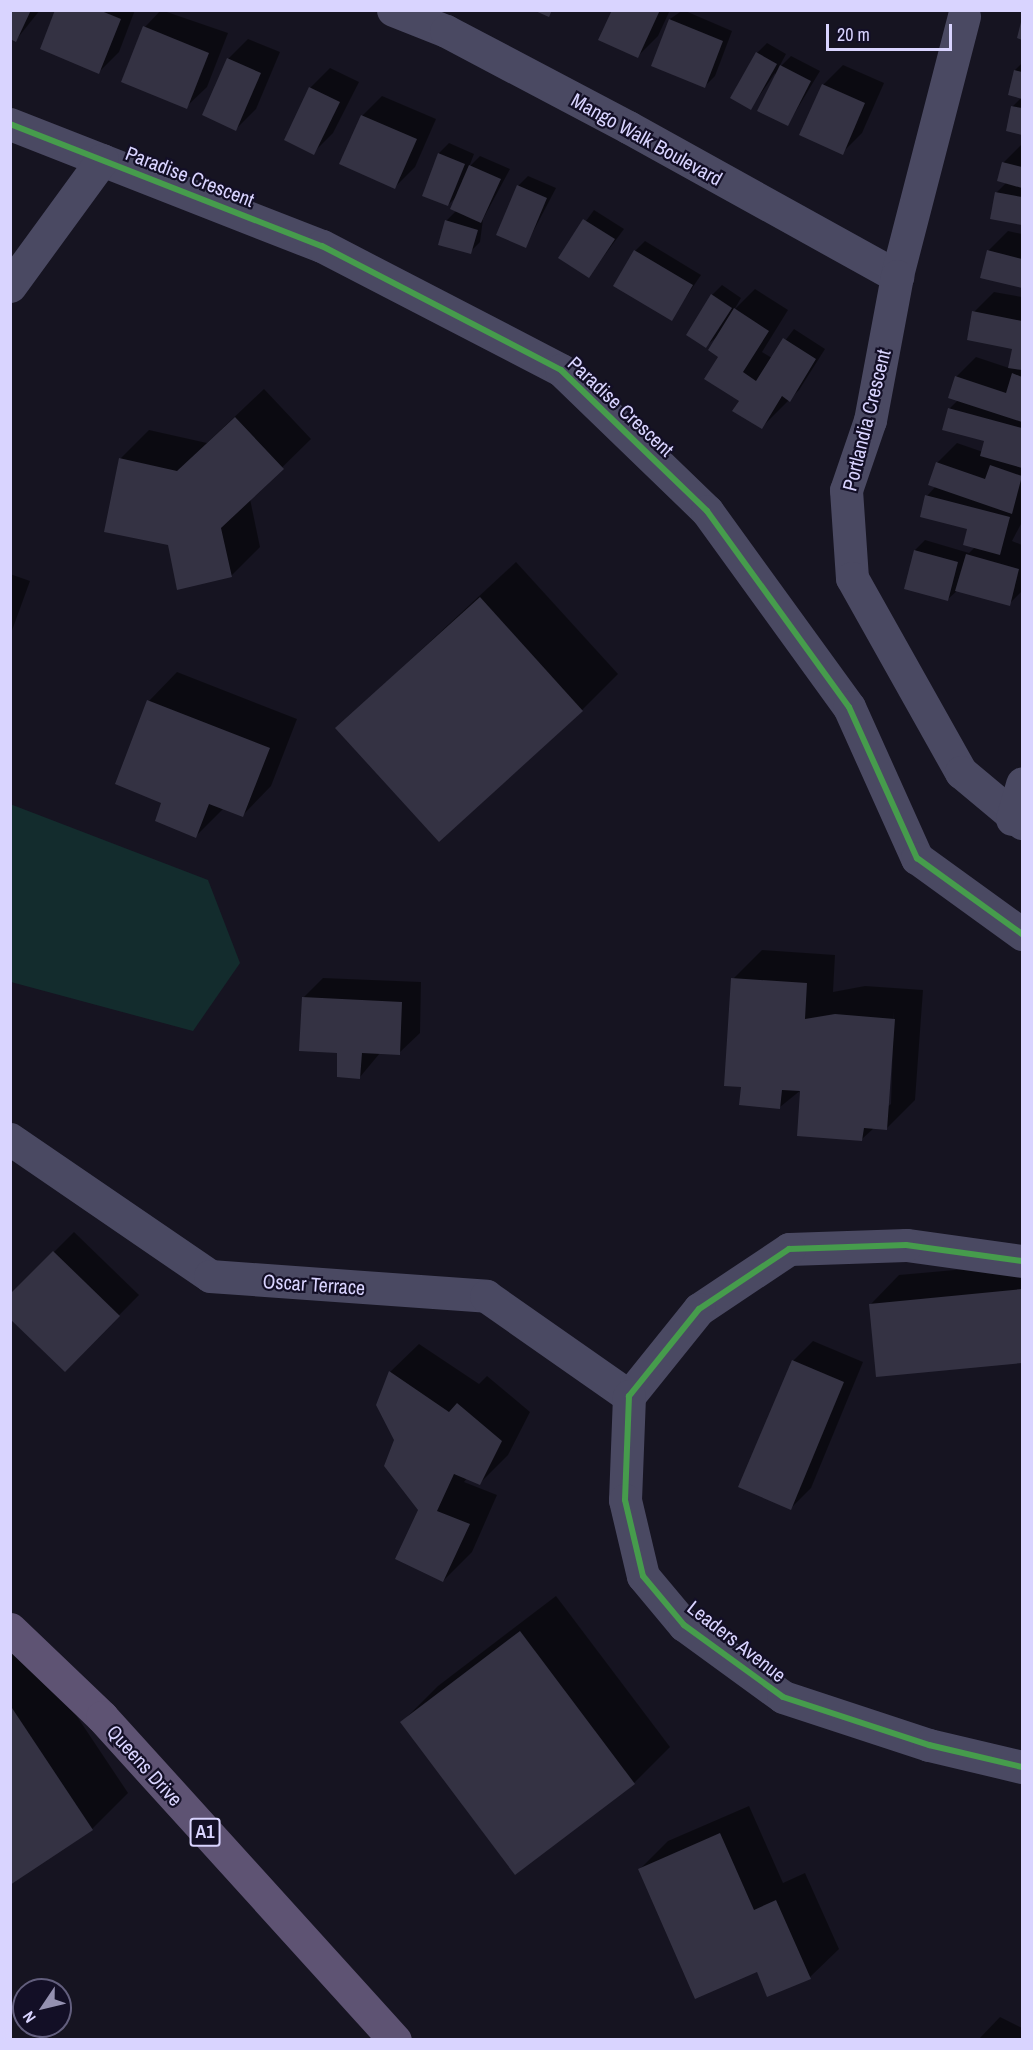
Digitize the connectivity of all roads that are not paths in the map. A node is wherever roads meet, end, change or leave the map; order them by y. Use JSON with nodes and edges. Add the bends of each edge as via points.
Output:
{"nodes":[{"id":1,"x":393,"y":10,"type":"edge"},
{"id":2,"x":964,"y":16,"type":"dead end"},
{"id":3,"x":10,"y":124,"type":"edge"},
{"id":4,"x":102,"y":160,"type":"junction"},
{"id":5,"x":897,"y":276,"type":"junction"},
{"id":6,"x":10,"y":286,"type":"edge"},
{"id":7,"x":1023,"y":783,"type":"edge"},
{"id":8,"x":1017,"y":821,"type":"edge"},
{"id":9,"x":1023,"y":934,"type":"edge"},
{"id":10,"x":10,"y":1139,"type":"edge"},
{"id":11,"x":1023,"y":1261,"type":"edge"},
{"id":12,"x":629,"y":1396,"type":"junction"},
{"id":13,"x":10,"y":1629,"type":"edge"},
{"id":14,"x":1023,"y":1767,"type":"edge"},
{"id":15,"x":395,"y":2040,"type":"edge"}],
"edges":[{"from":1,"to":5,"type":"street","name":"Mango Walk Boulevard","via":[[446,32],[628,127]]},
{"from":2,"to":5,"type":"street","name":"Portlandia Crescent"},
{"from":3,"to":4,"type":"street","name":"Paradise Crescent"},
{"from":4,"to":6,"type":"street"},
{"from":4,"to":9,"type":"street","name":"Paradise Crescent","via":[[322,246],[561,370],[707,511],[849,707],[917,858]]},
{"from":5,"to":8,"type":"street","name":"Portlandia Crescent","via":[[870,420],[846,490],[852,578],[962,772]]},
{"from":7,"to":8,"type":"street","name":"Portlandia Crescent"},
{"from":10,"to":12,"type":"street","name":"Oscar Terrace","via":[[210,1276],[486,1296]]},
{"from":11,"to":12,"type":"street","via":[[906,1245],[789,1249],[699,1309]]},
{"from":12,"to":14,"type":"street","name":"Leaders Avenue","via":[[625,1500],[643,1576],[684,1625],[783,1698],[928,1745]]},
{"from":13,"to":15,"type":"main road","name":"Queens Drive","number":"A1","via":[[102,1717]]}]}
